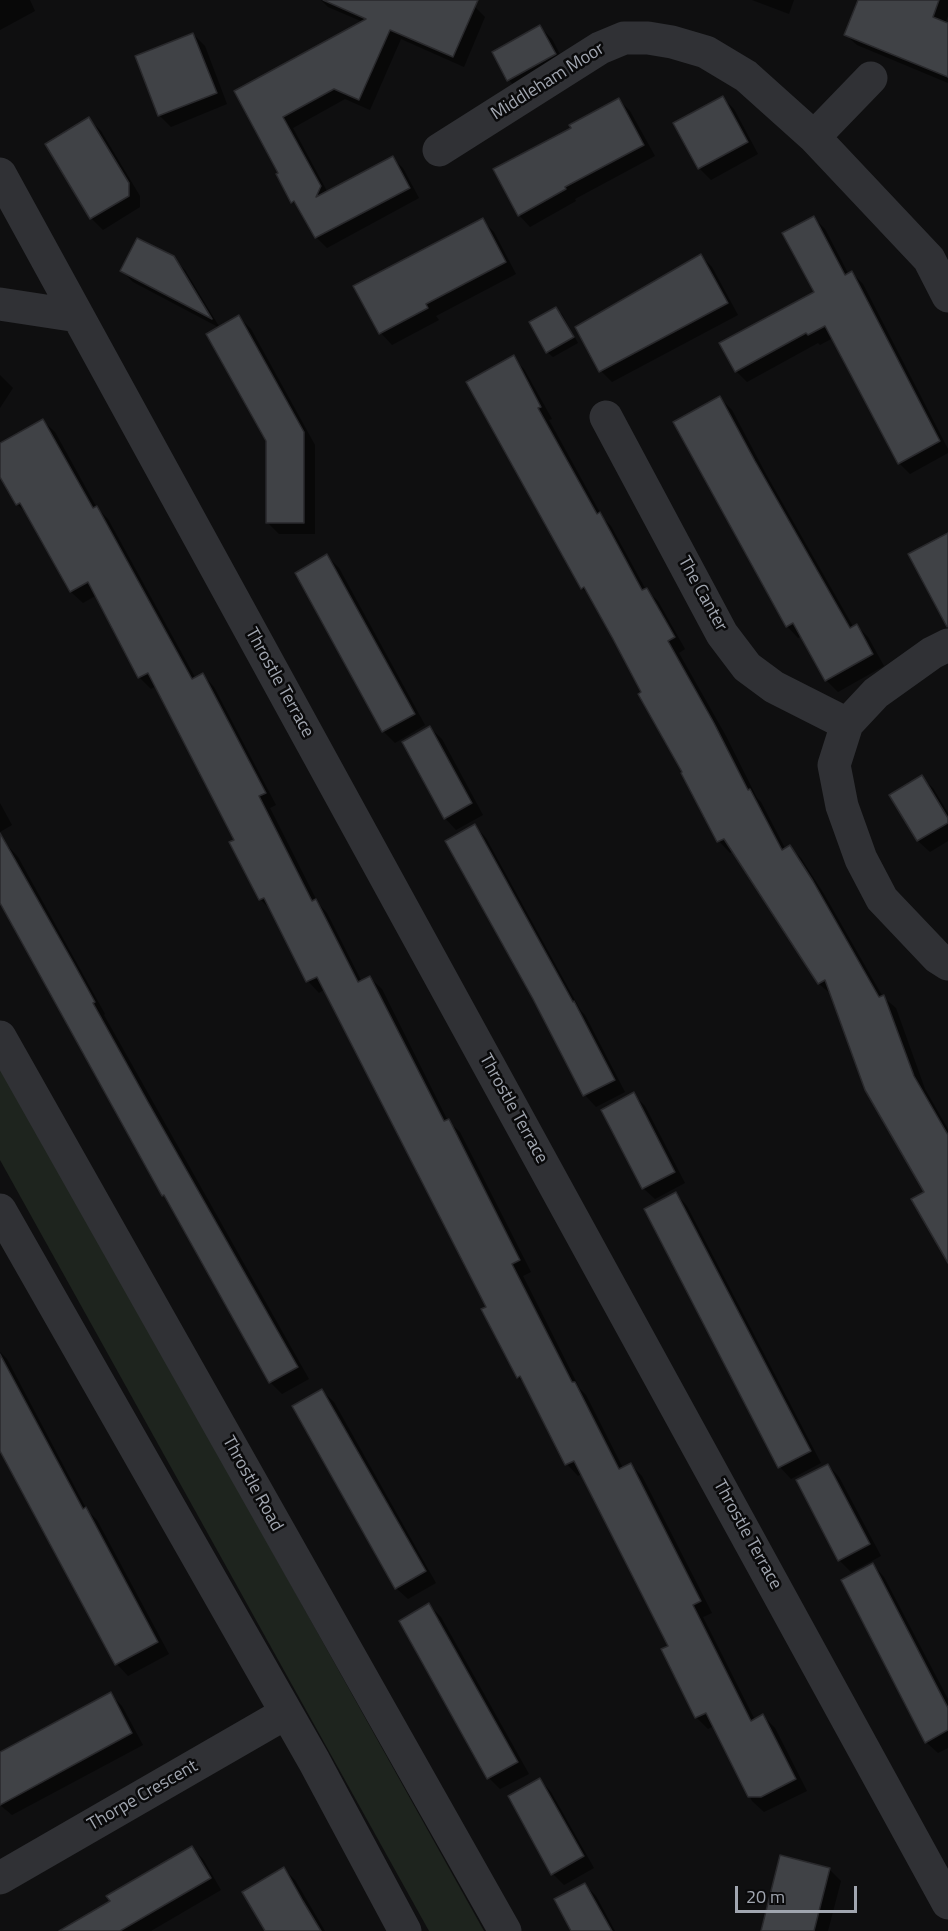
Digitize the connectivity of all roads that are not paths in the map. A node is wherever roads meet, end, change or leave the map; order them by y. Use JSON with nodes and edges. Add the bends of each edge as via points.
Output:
{"nodes":[{"id":1,"x":871,"y":78,"type":"dead end"},
{"id":2,"x":814,"y":137,"type":"junction"},
{"id":3,"x":439,"y":150,"type":"dead end"},
{"id":4,"x":0,"y":174,"type":"edge"},
{"id":5,"x":948,"y":296,"type":"edge"},
{"id":6,"x":0,"y":304,"type":"edge"},
{"id":7,"x":78,"y":316,"type":"junction"},
{"id":8,"x":606,"y":417,"type":"dead end"},
{"id":9,"x":948,"y":645,"type":"edge"},
{"id":10,"x":847,"y":724,"type":"junction"},
{"id":11,"x":948,"y":964,"type":"edge"},
{"id":12,"x":0,"y":1037,"type":"edge"},
{"id":13,"x":0,"y":1210,"type":"edge"},
{"id":14,"x":286,"y":1713,"type":"junction"},
{"id":15,"x":0,"y":1878,"type":"edge"},
{"id":16,"x":948,"y":1903,"type":"edge"},
{"id":17,"x":405,"y":1931,"type":"edge"},
{"id":18,"x":505,"y":1931,"type":"edge"}],
"edges":[{"from":1,"to":2,"type":"street"},
{"from":2,"to":3,"type":"street","name":"Middleham Moor","via":[[746,76],[706,52],[672,42],[624,38],[600,48]]},
{"from":2,"to":5,"type":"street","name":"Middleham Moor","via":[[929,259]]},
{"from":4,"to":7,"type":"street","name":"Throstle Terrace"},
{"from":6,"to":7,"type":"street"},
{"from":7,"to":16,"type":"street","name":"Throstle Terrace"},
{"from":8,"to":10,"type":"street","name":"The Canter","via":[[722,634],[747,667],[774,687]]},
{"from":9,"to":10,"type":"street","via":[[876,693]]},
{"from":10,"to":11,"type":"street","via":[[834,765],[842,806],[861,859],[882,899]]},
{"from":12,"to":18,"type":"street","name":"Throstle Road"},
{"from":13,"to":14,"type":"street"},
{"from":14,"to":15,"type":"street","name":"Thorpe Crescent"},
{"from":14,"to":17,"type":"street"}]}
